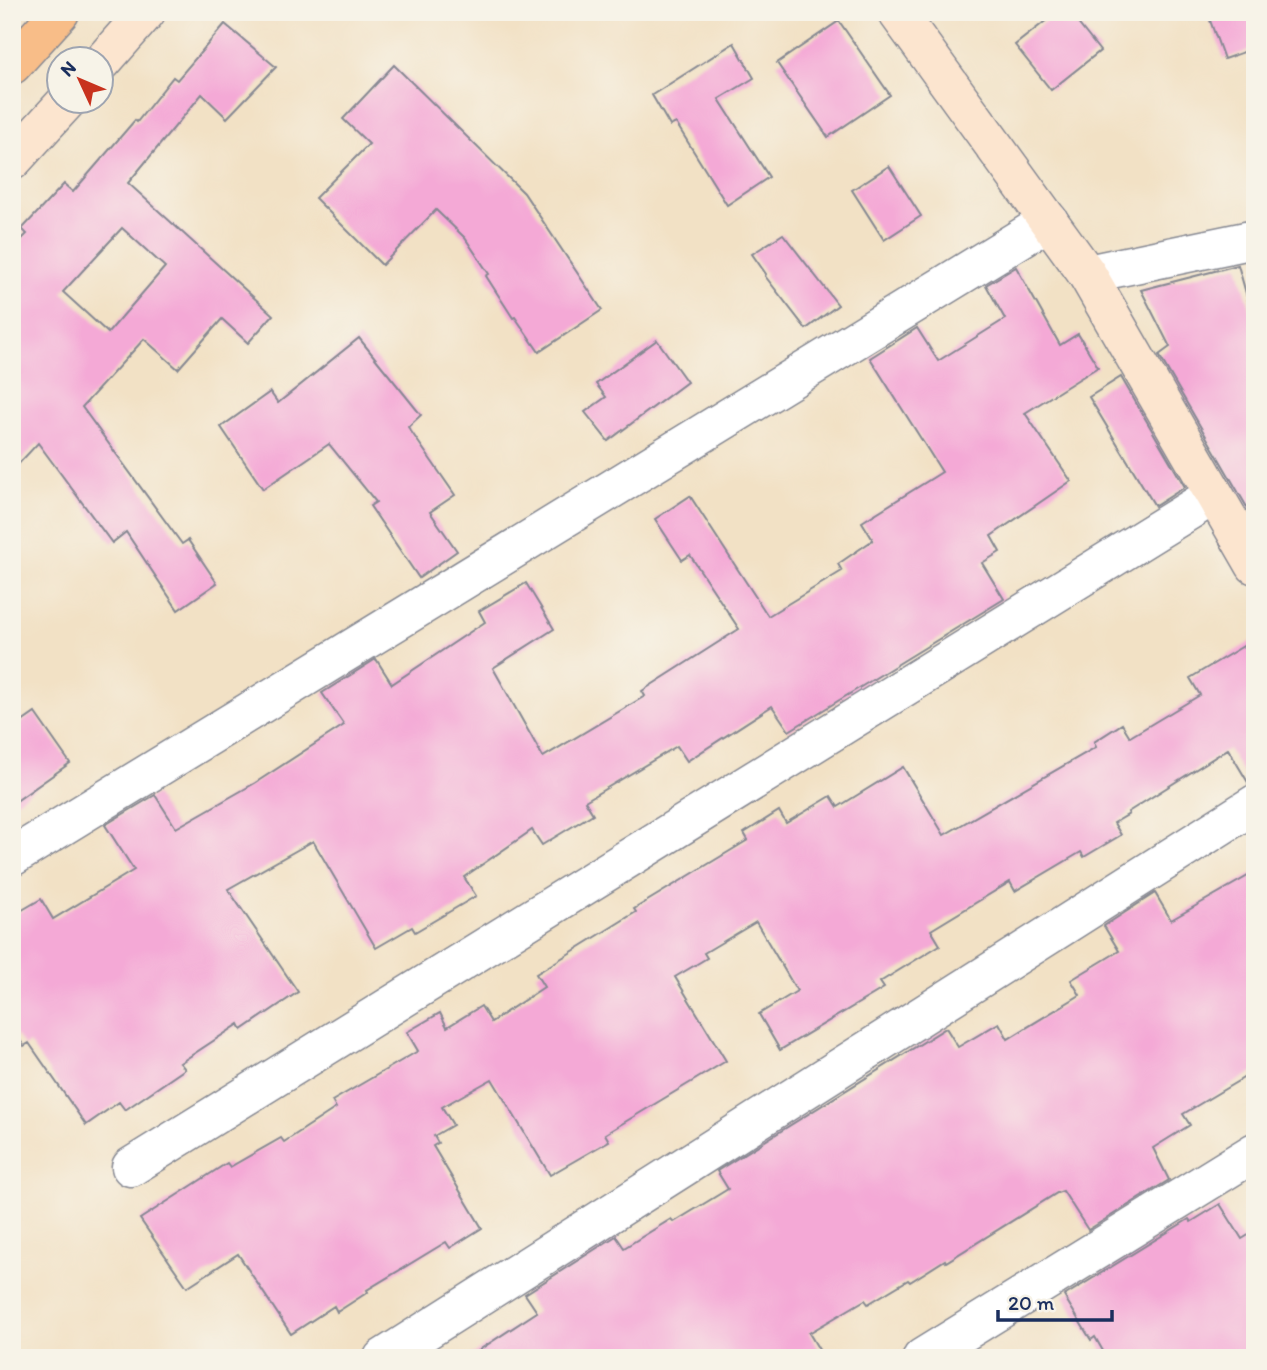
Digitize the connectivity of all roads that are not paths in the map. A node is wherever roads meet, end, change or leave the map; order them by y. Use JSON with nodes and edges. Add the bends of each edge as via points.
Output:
{"nodes":[{"id":1,"x":60,"y":12,"type":"edge"},
{"id":2,"x":146,"y":12,"type":"edge"},
{"id":3,"x":897,"y":12,"type":"edge"},
{"id":4,"x":116,"y":46,"type":"edge"},
{"id":5,"x":12,"y":65,"type":"edge"},
{"id":6,"x":53,"y":116,"type":"edge"},
{"id":7,"x":12,"y":161,"type":"edge"},
{"id":8,"x":1049,"y":221,"type":"junction"},
{"id":9,"x":1255,"y":239,"type":"edge"},
{"id":10,"x":1087,"y":274,"type":"junction"},
{"id":11,"x":1213,"y":495,"type":"junction"},
{"id":12,"x":1255,"y":565,"type":"edge"},
{"id":13,"x":1255,"y":804,"type":"edge"},
{"id":14,"x":12,"y":857,"type":"edge"},
{"id":15,"x":1255,"y":1152,"type":"edge"},
{"id":16,"x":131,"y":1167,"type":"dead end"},
{"id":17,"x":383,"y":1358,"type":"edge"},
{"id":18,"x":922,"y":1358,"type":"edge"}],
"edges":[{"from":1,"to":5,"type":"highway"},
{"from":2,"to":4,"type":"street"},
{"from":3,"to":8,"type":"street"},
{"from":6,"to":7,"type":"street"},
{"from":8,"to":10,"type":"street"},
{"from":8,"to":14,"type":"street"},
{"from":9,"to":10,"type":"street"},
{"from":10,"to":11,"type":"street"},
{"from":11,"to":12,"type":"street"},
{"from":11,"to":16,"type":"street"},
{"from":13,"to":17,"type":"street"},
{"from":15,"to":18,"type":"street"}]}
